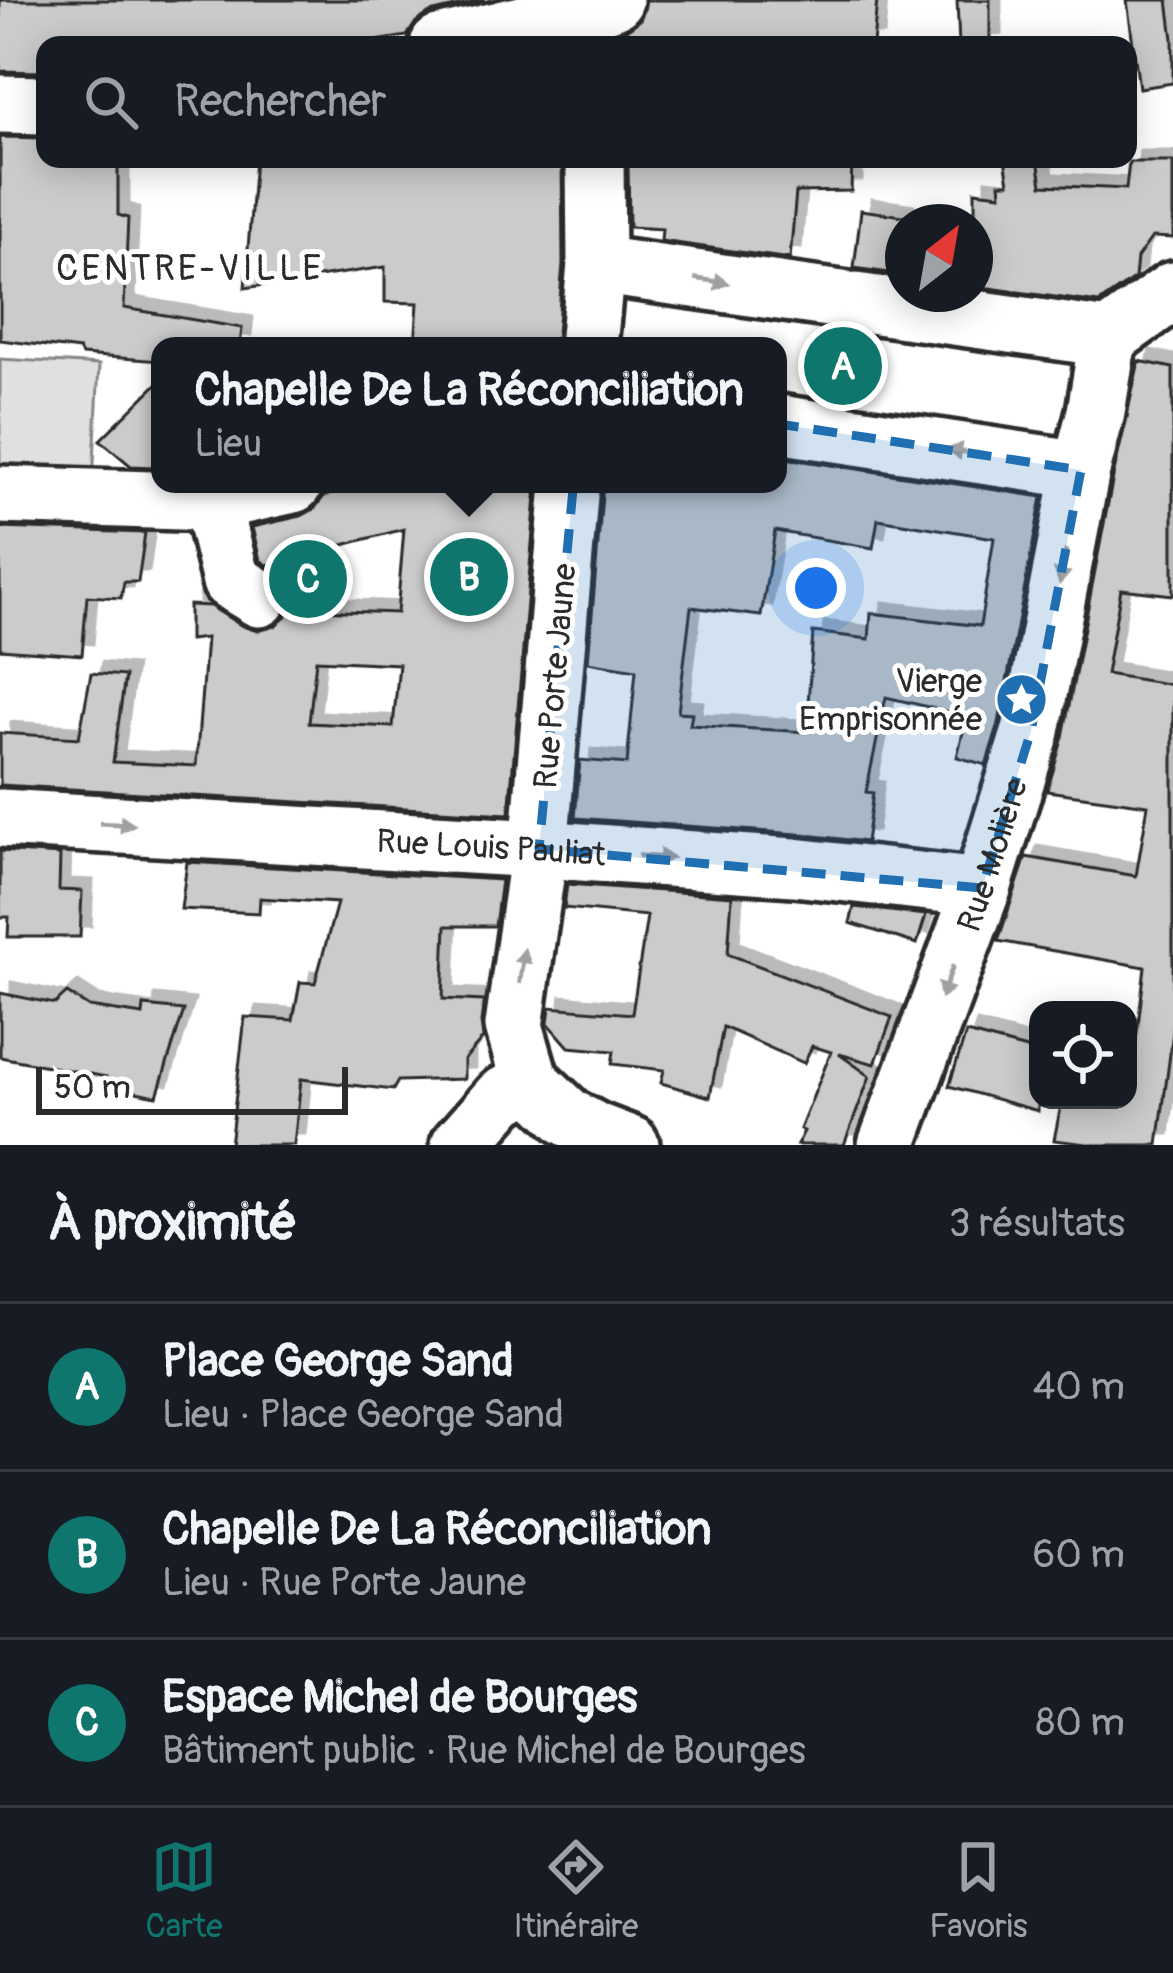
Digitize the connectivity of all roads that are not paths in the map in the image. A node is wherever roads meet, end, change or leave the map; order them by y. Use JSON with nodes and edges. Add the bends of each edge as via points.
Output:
{"nodes":[{"id":1,"x":597,"y":13,"type":"edge"},
{"id":2,"x":483,"y":36,"type":"edge"},
{"id":3,"x":0,"y":104,"type":"edge"},
{"id":4,"x":36,"y":105,"type":"edge"},
{"id":5,"x":595,"y":168,"type":"edge"},
{"id":6,"x":596,"y":265,"type":"junction"},
{"id":7,"x":1173,"y":291,"type":"edge"},
{"id":8,"x":589,"y":337,"type":"edge"},
{"id":9,"x":1108,"y":338,"type":"junction"},
{"id":10,"x":787,"y":425,"type":"edge"},
{"id":11,"x":1081,"y":470,"type":"junction"},
{"id":12,"x":252,"y":493,"type":"edge"},
{"id":13,"x":569,"y":493,"type":"edge"},
{"id":14,"x":0,"y":495,"type":"edge"},
{"id":15,"x":212,"y":502,"type":"junction"},
{"id":16,"x":260,"y":598,"type":"dead end"},
{"id":17,"x":0,"y":818,"type":"edge"},
{"id":18,"x":539,"y":849,"type":"junction"},
{"id":19,"x":982,"y":888,"type":"junction"},
{"id":20,"x":530,"y":1081,"type":"junction"},
{"id":21,"x":460,"y":1145,"type":"edge"},
{"id":22,"x":630,"y":1145,"type":"edge"},
{"id":23,"x":887,"y":1145,"type":"edge"}],
"edges":[{"from":1,"to":2,"type":"street"},
{"from":3,"to":4,"type":"street"},
{"from":5,"to":6,"type":"street"},
{"from":6,"to":8,"type":"street"},
{"from":6,"to":9,"type":"street","one_way":true},
{"from":7,"to":9,"type":"street"},
{"from":9,"to":11,"type":"street","name":"Rue Molière"},
{"from":11,"to":10,"type":"street","one_way":true},
{"from":11,"to":19,"type":"street","name":"Rue Molière","one_way":true,"via":[[1031,731]]},
{"from":12,"to":15,"type":"street"},
{"from":13,"to":18,"type":"street","name":"Rue Porte Jaune"},
{"from":14,"to":15,"type":"street"},
{"from":15,"to":16,"type":"street","via":[[231,581]]},
{"from":17,"to":18,"type":"street","name":"Rue Louis Pauliat","one_way":true},
{"from":18,"to":19,"type":"street","name":"Rue Louis Pauliat","one_way":true},
{"from":20,"to":18,"type":"street","name":"Rue Porte Jaune","one_way":true,"via":[[514,1026]]},
{"from":19,"to":23,"type":"street","name":"Rue Molière","one_way":true},
{"from":20,"to":21,"type":"street","via":[[502,1097]]},
{"from":20,"to":22,"type":"street","via":[[568,1117]]}]}
